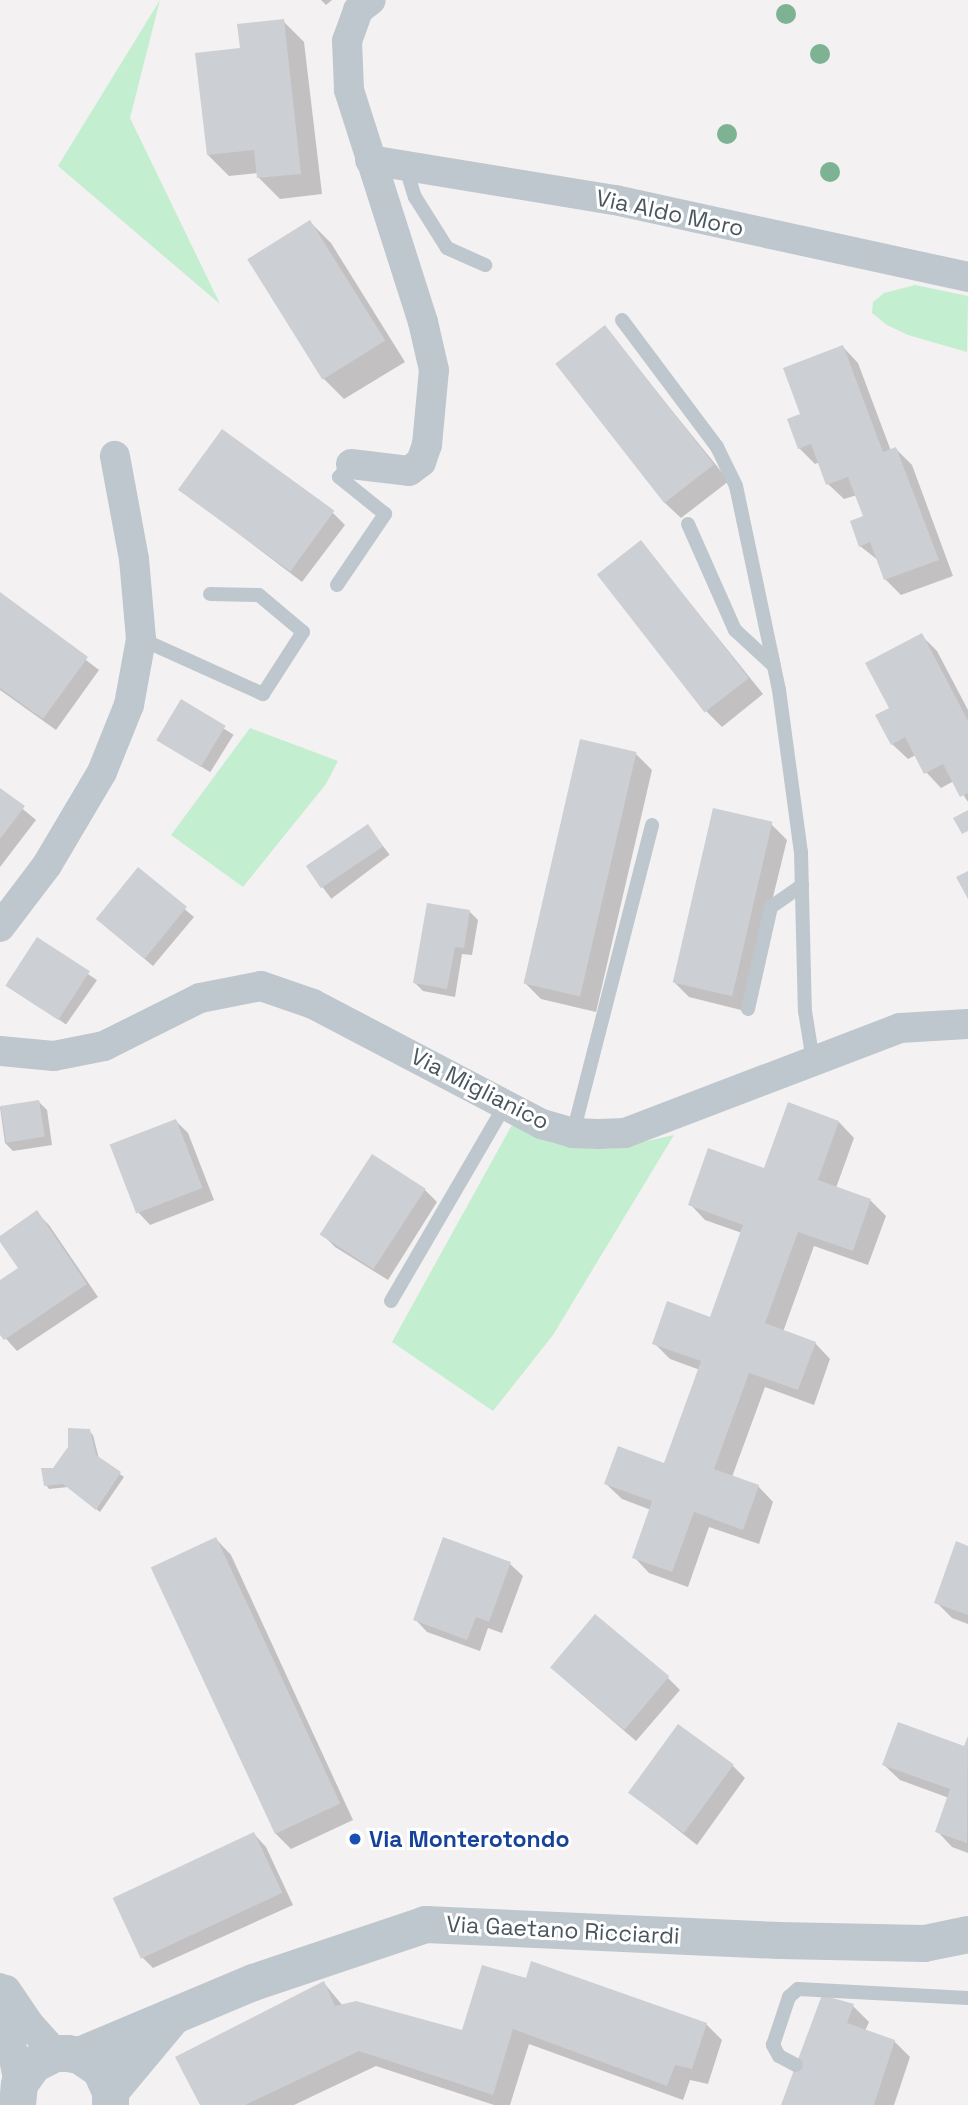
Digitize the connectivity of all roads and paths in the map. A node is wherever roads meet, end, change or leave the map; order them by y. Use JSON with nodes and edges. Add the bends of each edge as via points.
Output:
{"nodes":[{"id":1,"x":371,"y":0,"type":"edge"},
{"id":2,"x":370,"y":160,"type":"junction"},
{"id":3,"x":405,"y":165,"type":"junction"},
{"id":4,"x":485,"y":265,"type":"dead end"},
{"id":5,"x":968,"y":277,"type":"edge"},
{"id":6,"x":622,"y":320,"type":"dead end"},
{"id":7,"x":115,"y":456,"type":"dead end"},
{"id":8,"x":351,"y":464,"type":"joint"},
{"id":9,"x":688,"y":524,"type":"dead end"},
{"id":10,"x":337,"y":585,"type":"dead end"},
{"id":11,"x":210,"y":594,"type":"dead end"},
{"id":12,"x":141,"y":639,"type":"junction"},
{"id":13,"x":774,"y":666,"type":"junction"},
{"id":14,"x":652,"y":825,"type":"dead end"},
{"id":15,"x":802,"y":885,"type":"junction"},
{"id":16,"x":0,"y":927,"type":"edge"},
{"id":17,"x":748,"y":1009,"type":"dead end"},
{"id":18,"x":968,"y":1024,"type":"edge"},
{"id":19,"x":0,"y":1051,"type":"edge"},
{"id":20,"x":813,"y":1061,"type":"junction"},
{"id":21,"x":505,"y":1105,"type":"junction"},
{"id":22,"x":573,"y":1133,"type":"junction"},
{"id":23,"x":391,"y":1301,"type":"dead end"},
{"id":24,"x":968,"y":1934,"type":"edge"},
{"id":25,"x":0,"y":1980,"type":"edge"},
{"id":26,"x":0,"y":1988,"type":"edge"},
{"id":27,"x":968,"y":1998,"type":"edge"},
{"id":28,"x":173,"y":2015,"type":"junction"},
{"id":29,"x":796,"y":2065,"type":"dead end"},
{"id":30,"x":26,"y":2076,"type":"edge"},
{"id":31,"x":110,"y":2098,"type":"edge"}],
"edges":[{"from":1,"to":2,"type":"street","via":[[358,10],[347,41],[349,90]]},
{"from":2,"to":3,"type":"street","name":"Via Aldo Moro"},
{"from":2,"to":8,"type":"street","via":[[434,370],[427,445],[421,462],[409,471]]},
{"from":3,"to":4,"type":"lane","via":[[415,197],[447,248]]},
{"from":3,"to":5,"type":"street","name":"Via Aldo Moro","via":[[615,201]]},
{"from":6,"to":13,"type":"lane","via":[[717,447],[736,486]]},
{"from":7,"to":12,"type":"street","via":[[134,559]]},
{"from":8,"to":10,"type":"lane","via":[[339,477],[385,514]]},
{"from":9,"to":13,"type":"lane","via":[[735,629]]},
{"from":11,"to":12,"type":"lane","via":[[259,595],[303,632],[263,694]]},
{"from":12,"to":16,"type":"street","via":[[129,705],[102,772],[47,865]]},
{"from":13,"to":15,"type":"lane"},
{"from":14,"to":22,"type":"lane"},
{"from":15,"to":17,"type":"lane","via":[[771,906]]},
{"from":15,"to":20,"type":"lane","via":[[806,1010]]},
{"from":18,"to":20,"type":"street","name":"Via Miglianico","via":[[900,1028]]},
{"from":19,"to":21,"type":"street","name":"Via Miglianico","via":[[54,1056],[104,1046],[200,998],[261,986],[313,1004]]},
{"from":20,"to":22,"type":"street","name":"Via Miglianico","via":[[625,1133]]},
{"from":21,"to":22,"type":"street","name":"Via Miglianico"},
{"from":21,"to":23,"type":"lane"},
{"from":24,"to":28,"type":"street","name":"Via Gaetano Ricciardi","via":[[924,1943],[425,1924],[253,1982]]},
{"from":25,"to":30,"type":"street","via":[[29,2024]]},
{"from":26,"to":30,"type":"street"},
{"from":27,"to":29,"type":"lane","via":[[798,1989],[789,1997],[774,2045],[779,2056]]},
{"from":28,"to":30,"type":"street","name":"Via Gaetano Ricciardi"},
{"from":28,"to":31,"type":"street","name":"Via Gaetano Ricciardi"},
{"from":30,"to":31,"type":"street","via":[[100,2069]]}]}
